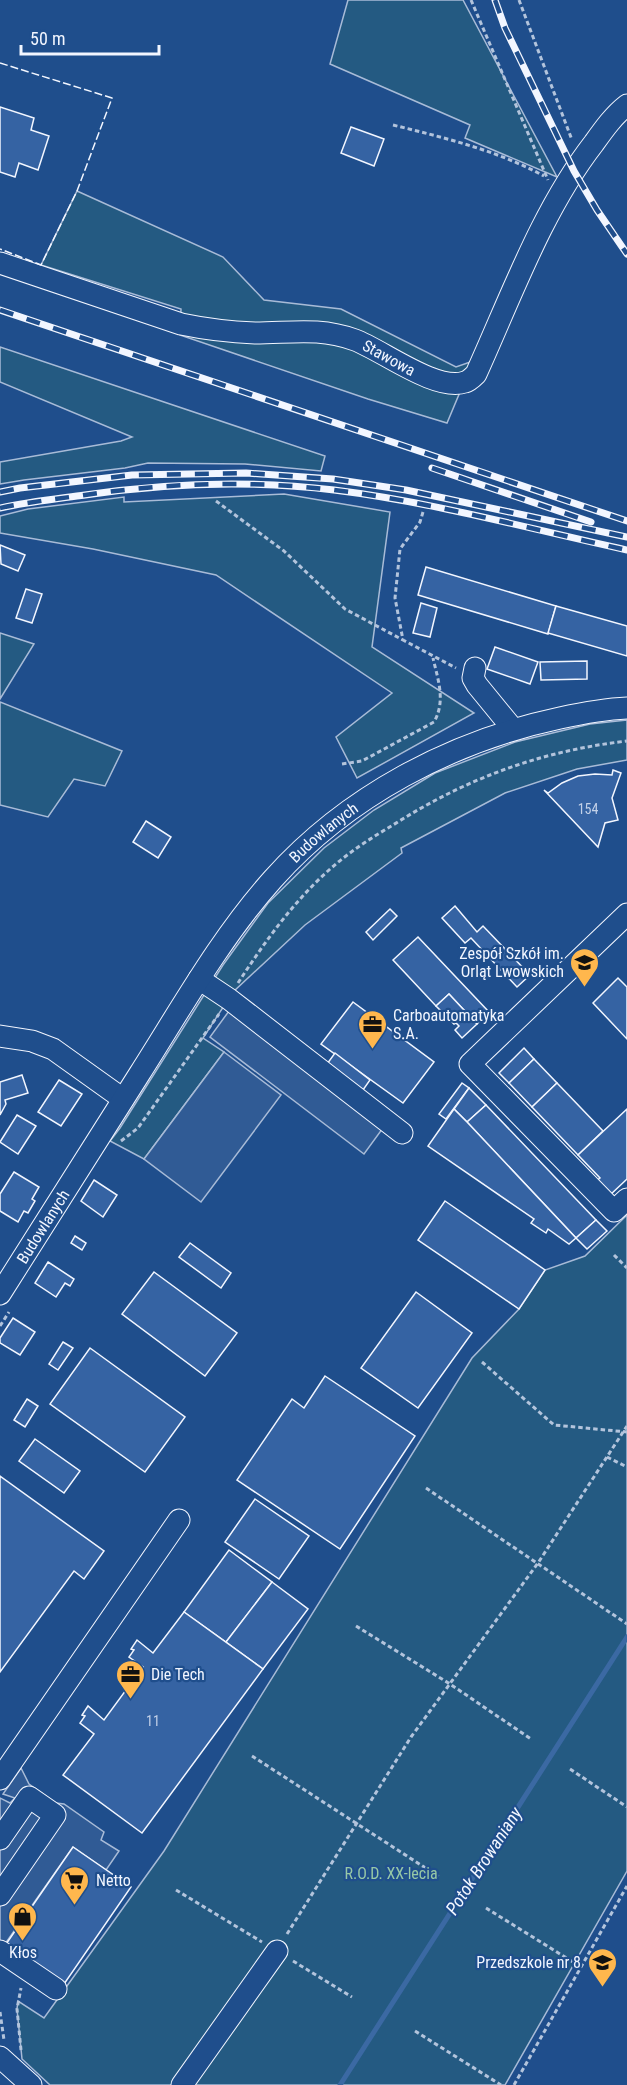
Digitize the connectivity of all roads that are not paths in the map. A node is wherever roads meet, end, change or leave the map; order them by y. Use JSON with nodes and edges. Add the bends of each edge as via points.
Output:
{"nodes":[{"id":1,"x":627,"y":105,"type":"edge"},
{"id":2,"x":0,"y":263,"type":"edge"},
{"id":3,"x":474,"y":673,"type":"road end"},
{"id":4,"x":627,"y":708,"type":"edge"},
{"id":5,"x":513,"y":729,"type":"junction"},
{"id":6,"x":627,"y":914,"type":"edge"},
{"id":7,"x":199,"y":979,"type":"junction"},
{"id":8,"x":0,"y":1036,"type":"edge"},
{"id":9,"x":123,"y":1099,"type":"junction"},
{"id":10,"x":402,"y":1133,"type":"dead end"},
{"id":11,"x":627,"y":1199,"type":"edge"},
{"id":12,"x":0,"y":1294,"type":"edge"},
{"id":13,"x":179,"y":1520,"type":"dead end"},
{"id":14,"x":0,"y":1779,"type":"edge"},
{"id":15,"x":29,"y":1797,"type":"junction"},
{"id":16,"x":0,"y":1839,"type":"edge"},
{"id":17,"x":0,"y":1895,"type":"edge"},
{"id":18,"x":0,"y":1951,"type":"edge"},
{"id":19,"x":277,"y":1951,"type":"road end"},
{"id":20,"x":56,"y":1989,"type":"dead end"},
{"id":21,"x":2,"y":2049,"type":"edge"},
{"id":22,"x":31,"y":2085,"type":"edge"},
{"id":23,"x":182,"y":2085,"type":"edge"}],
"edges":[{"from":1,"to":2,"type":"street","name":"Stawowa","via":[[580,161],[560,194],[476,374],[464,382],[442,382],[342,335],[303,330],[253,333],[204,329]]},
{"from":3,"to":5,"type":"street"},
{"from":4,"to":5,"type":"street","name":"Budowlanych","via":[[604,709]]},
{"from":5,"to":7,"type":"street","name":"Budowlanych","via":[[449,752],[400,777],[322,832],[274,878]]},
{"from":6,"to":11,"type":"street","via":[[470,1064],[614,1211]]},
{"from":7,"to":9,"type":"street","name":"Budowlanych"},
{"from":7,"to":10,"type":"street"},
{"from":8,"to":9,"type":"street","via":[[53,1049]]},
{"from":9,"to":12,"type":"street","name":"Budowlanych"},
{"from":13,"to":14,"type":"street"},
{"from":14,"to":15,"type":"street"},
{"from":15,"to":16,"type":"street"},
{"from":15,"to":17,"type":"street","via":[[56,1815]]},
{"from":18,"to":20,"type":"street"},
{"from":19,"to":23,"type":"street"},
{"from":21,"to":22,"type":"street"}]}
